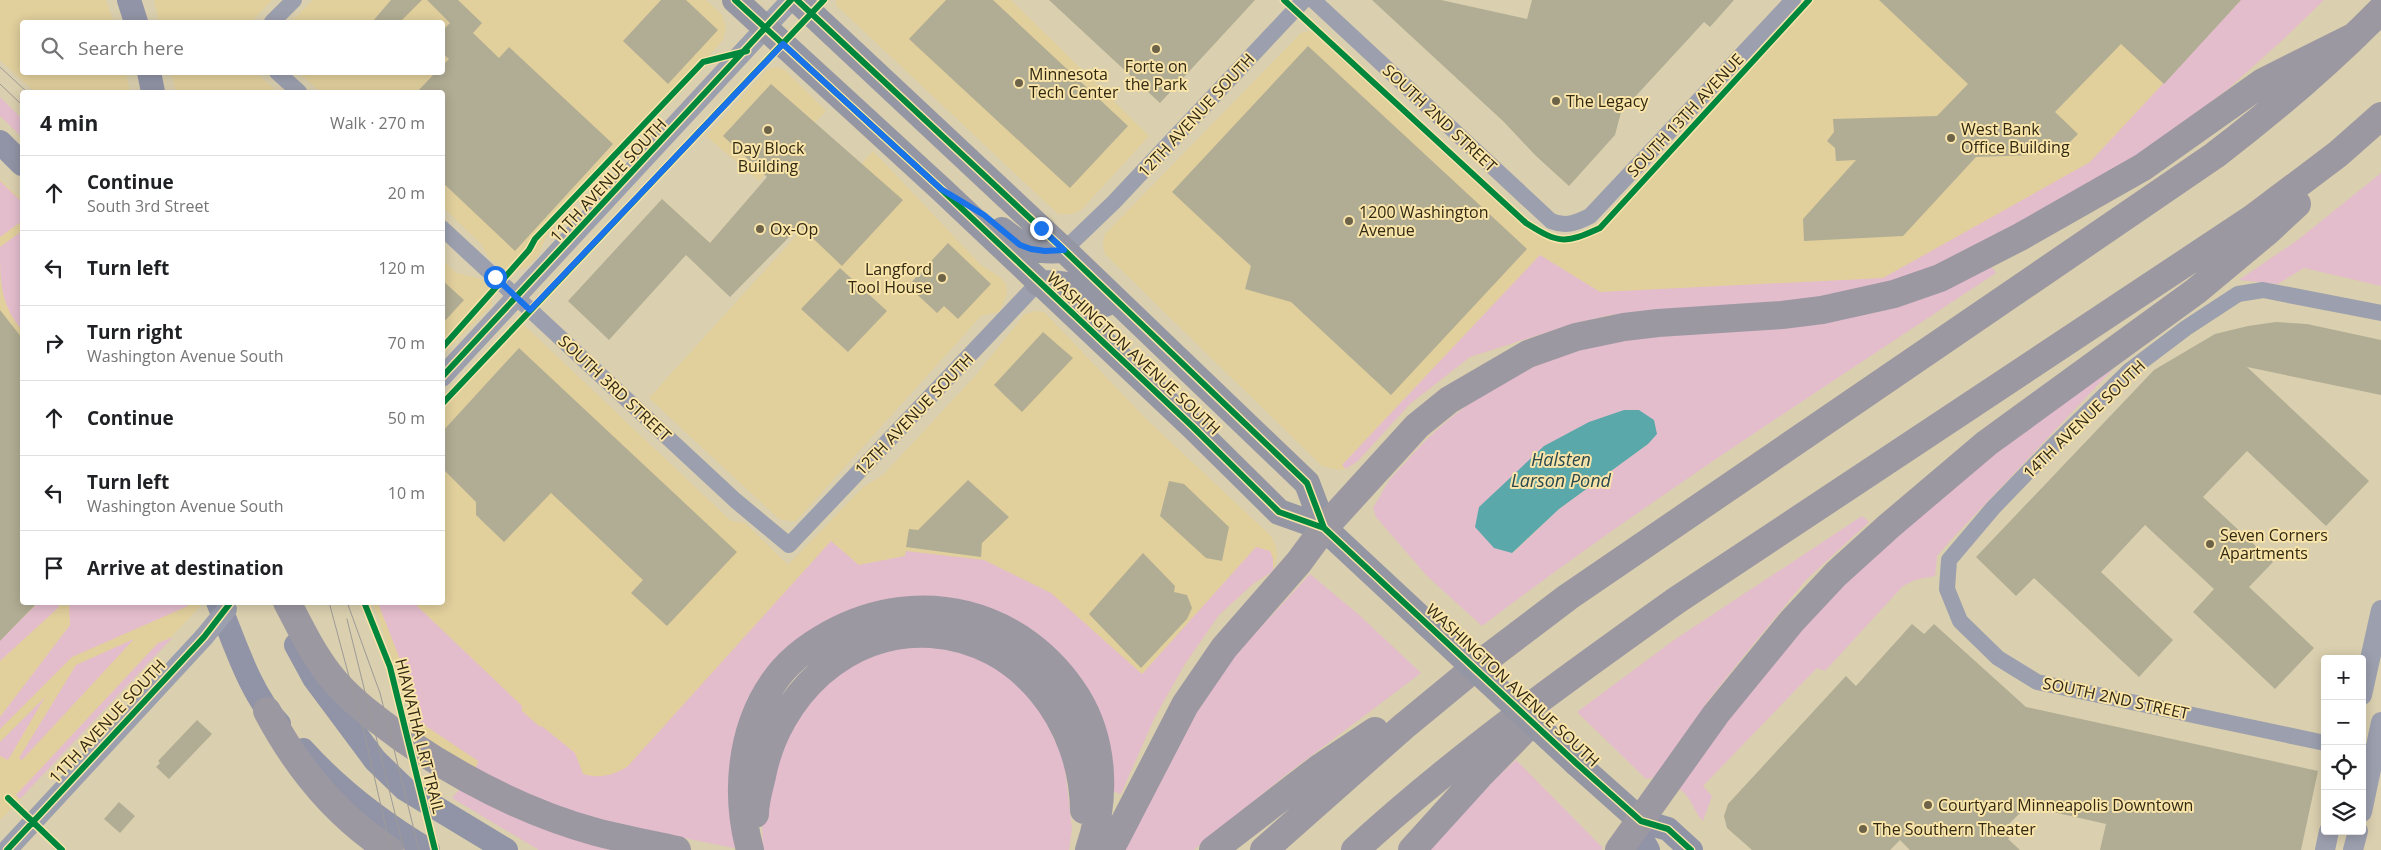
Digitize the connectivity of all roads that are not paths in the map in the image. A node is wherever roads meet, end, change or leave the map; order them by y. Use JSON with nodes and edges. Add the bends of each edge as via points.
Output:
{"nodes":[{"id":1,"x":128,"y":0,"type":"edge"},
{"id":2,"x":294,"y":0,"type":"edge"},
{"id":3,"x":735,"y":0,"type":"edge"},
{"id":4,"x":791,"y":0,"type":"edge"},
{"id":5,"x":797,"y":0,"type":"edge"},
{"id":6,"x":1304,"y":0,"type":"edge"},
{"id":7,"x":1312,"y":0,"type":"edge"},
{"id":8,"x":1793,"y":0,"type":"edge"},
{"id":9,"x":2381,"y":10,"type":"edge"},
{"id":10,"x":135,"y":20,"type":"edge"},
{"id":11,"x":274,"y":20,"type":"edge"},
{"id":12,"x":766,"y":29,"type":"junction"},
{"id":13,"x":2355,"y":36,"type":"junction"},
{"id":14,"x":150,"y":75,"type":"edge"},
{"id":15,"x":280,"y":75,"type":"edge"},
{"id":16,"x":154,"y":90,"type":"edge"},
{"id":17,"x":297,"y":90,"type":"edge"},
{"id":18,"x":2381,"y":118,"type":"edge"},
{"id":19,"x":0,"y":142,"type":"edge"},
{"id":20,"x":20,"y":162,"type":"edge"},
{"id":21,"x":941,"y":189,"type":"junction"},
{"id":22,"x":1572,"y":225,"type":"joint"},
{"id":23,"x":445,"y":231,"type":"edge"},
{"id":24,"x":1064,"y":250,"type":"junction"},
{"id":25,"x":1038,"y":283,"type":"junction"},
{"id":26,"x":517,"y":298,"type":"junction"},
{"id":27,"x":2381,"y":313,"type":"edge"},
{"id":28,"x":1179,"y":361,"type":"junction"},
{"id":29,"x":445,"y":374,"type":"edge"},
{"id":30,"x":1324,"y":528,"type":"junction"},
{"id":31,"x":789,"y":545,"type":"joint"},
{"id":32,"x":1947,"y":589,"type":"joint"},
{"id":33,"x":228,"y":605,"type":"edge"},
{"id":34,"x":229,"y":605,"type":"edge"},
{"id":35,"x":278,"y":605,"type":"edge"},
{"id":36,"x":289,"y":605,"type":"edge"},
{"id":37,"x":2381,"y":610,"type":"edge"},
{"id":38,"x":1519,"y":634,"type":"junction"},
{"id":39,"x":1615,"y":644,"type":"junction"},
{"id":40,"x":2366,"y":676,"type":"edge"},
{"id":41,"x":267,"y":711,"type":"junction"},
{"id":42,"x":2381,"y":722,"type":"edge"},
{"id":43,"x":2321,"y":742,"type":"edge"},
{"id":44,"x":2373,"y":753,"type":"edge"},
{"id":45,"x":2366,"y":791,"type":"edge"},
{"id":46,"x":1641,"y":821,"type":"junction"},
{"id":47,"x":2328,"y":835,"type":"edge"},
{"id":48,"x":2357,"y":835,"type":"edge"},
{"id":49,"x":7,"y":850,"type":"edge"},
{"id":50,"x":389,"y":850,"type":"edge"},
{"id":51,"x":428,"y":850,"type":"edge"},
{"id":52,"x":506,"y":850,"type":"edge"},
{"id":53,"x":677,"y":850,"type":"edge"},
{"id":54,"x":750,"y":850,"type":"edge"},
{"id":55,"x":755,"y":850,"type":"edge"},
{"id":56,"x":1081,"y":850,"type":"edge"},
{"id":57,"x":1089,"y":850,"type":"edge"},
{"id":58,"x":1110,"y":850,"type":"edge"},
{"id":59,"x":1213,"y":850,"type":"edge"},
{"id":60,"x":1264,"y":850,"type":"edge"},
{"id":61,"x":1355,"y":850,"type":"edge"},
{"id":62,"x":1412,"y":850,"type":"edge"},
{"id":63,"x":1619,"y":850,"type":"edge"},
{"id":64,"x":1648,"y":850,"type":"edge"},
{"id":65,"x":1690,"y":850,"type":"edge"},
{"id":66,"x":2324,"y":850,"type":"edge"},
{"id":67,"x":2353,"y":850,"type":"edge"}],
"edges":[{"from":1,"to":10,"type":"main road"},
{"from":2,"to":11,"type":"street"},
{"from":3,"to":12,"type":"main road","name":"WASHINGTON AVENUE SOUTH"},
{"from":4,"to":12,"type":"street","name":"11TH AVENUE SOUTH"},
{"from":5,"to":24,"type":"main road","name":"WASHINGTON AVENUE SOUTH"},
{"from":6,"to":24,"type":"street","name":"12TH AVENUE SOUTH","via":[[1114,202]]},
{"from":7,"to":22,"type":"street","name":"SOUTH 2ND STREET","via":[[1551,220]]},
{"from":8,"to":22,"type":"street","name":"SOUTH 13TH AVENUE","via":[[1590,216]]},
{"from":9,"to":13,"type":"highway"},
{"from":12,"to":21,"type":"main road","name":"WASHINGTON AVENUE SOUTH"},
{"from":12,"to":26,"type":"street","name":"11TH AVENUE SOUTH"},
{"from":13,"to":30,"type":"highway","via":[[2263,82],[2143,167],[1940,278],[1859,304],[1782,315],[1624,327],[1576,337],[1528,354],[1432,412]]},
{"from":13,"to":38,"type":"highway","via":[[2274,110],[2215,155],[1633,551]]},
{"from":14,"to":16,"type":"main road"},
{"from":15,"to":17,"type":"street"},
{"from":18,"to":39,"type":"highway","via":[[2253,218]]},
{"from":18,"to":46,"type":"highway","via":[[2332,171],[2268,231],[2196,291],[1987,443],[1836,574],[1716,714]]},
{"from":19,"to":20,"type":"main road"},
{"from":21,"to":24,"type":"main road","via":[[984,215],[1020,245],[1038,250]]},
{"from":21,"to":25,"type":"main road","name":"WASHINGTON AVENUE SOUTH"},
{"from":23,"to":26,"type":"street","name":"SOUTH 3RD STREET"},
{"from":24,"to":28,"type":"main road","name":"WASHINGTON AVENUE SOUTH"},
{"from":25,"to":28,"type":"main road","via":[[1071,284],[1087,290]]},
{"from":25,"to":30,"type":"main road","name":"WASHINGTON AVENUE SOUTH","via":[[1280,512]]},
{"from":25,"to":31,"type":"street","name":"12TH AVENUE SOUTH"},
{"from":26,"to":29,"type":"street","name":"11TH AVENUE SOUTH"},
{"from":26,"to":31,"type":"street","name":"SOUTH 3RD STREET","via":[[736,501]]},
{"from":27,"to":32,"type":"street","name":"14TH AVENUE SOUTH","via":[[2263,290],[2238,294],[2129,371],[2051,448],[1949,560]]},
{"from":28,"to":30,"type":"main road","name":"WASHINGTON AVENUE SOUTH","via":[[1307,483]]},
{"from":30,"to":46,"type":"main road","name":"WASHINGTON AVENUE SOUTH","bridge":true},
{"from":30,"to":58,"type":"highway","via":[[1299,562],[1224,648],[1195,689]]},
{"from":32,"to":43,"type":"street","name":"SOUTH 2ND STREET","via":[[1960,621],[1998,658],[2037,682]]},
{"from":33,"to":49,"type":"street","name":"11TH AVENUE SOUTH","bridge":true,"via":[[204,637]]},
{"from":34,"to":41,"type":"main road","via":[[239,655]]},
{"from":35,"to":52,"type":"main road","via":[[289,633],[314,678],[375,760],[405,789]]},
{"from":36,"to":53,"type":"highway","via":[[311,648],[343,690],[428,756],[473,783],[542,814],[596,832]]},
{"from":37,"to":40,"type":"street"},
{"from":38,"to":59,"type":"highway","via":[[1318,769]]},
{"from":38,"to":60,"type":"highway","via":[[1355,767]]},
{"from":39,"to":61,"type":"highway","via":[[1482,744]]},
{"from":39,"to":62,"type":"highway","via":[[1492,762]]},
{"from":41,"to":50,"type":"highway","via":[[285,745],[312,780],[343,814]]},
{"from":41,"to":51,"type":"main road","via":[[322,771],[385,824]]},
{"from":42,"to":44,"type":"street"},
{"from":44,"to":45,"type":"street"},
{"from":46,"to":63,"type":"highway"},
{"from":46,"to":64,"type":"main road","via":[[1643,841]]},
{"from":46,"to":65,"type":"main road","name":"WASHINGTON AVENUE SOUTH","via":[[1668,829]]},
{"from":47,"to":66,"type":"street"},
{"from":48,"to":67,"type":"street"},
{"from":54,"to":57,"type":"highway","via":[[742,815],[744,760],[759,708],[773,683],[788,665],[838,630],[889,612],[936,609],[983,620],[1026,640],[1068,682],[1090,718],[1097,743],[1100,795]]},
{"from":55,"to":56,"type":"highway","via":[[755,810],[765,760],[784,714],[817,674],[860,647],[906,634],[930,634],[970,642],[1003,657],[1032,680],[1047,698],[1062,720],[1080,772],[1084,793]]}]}
